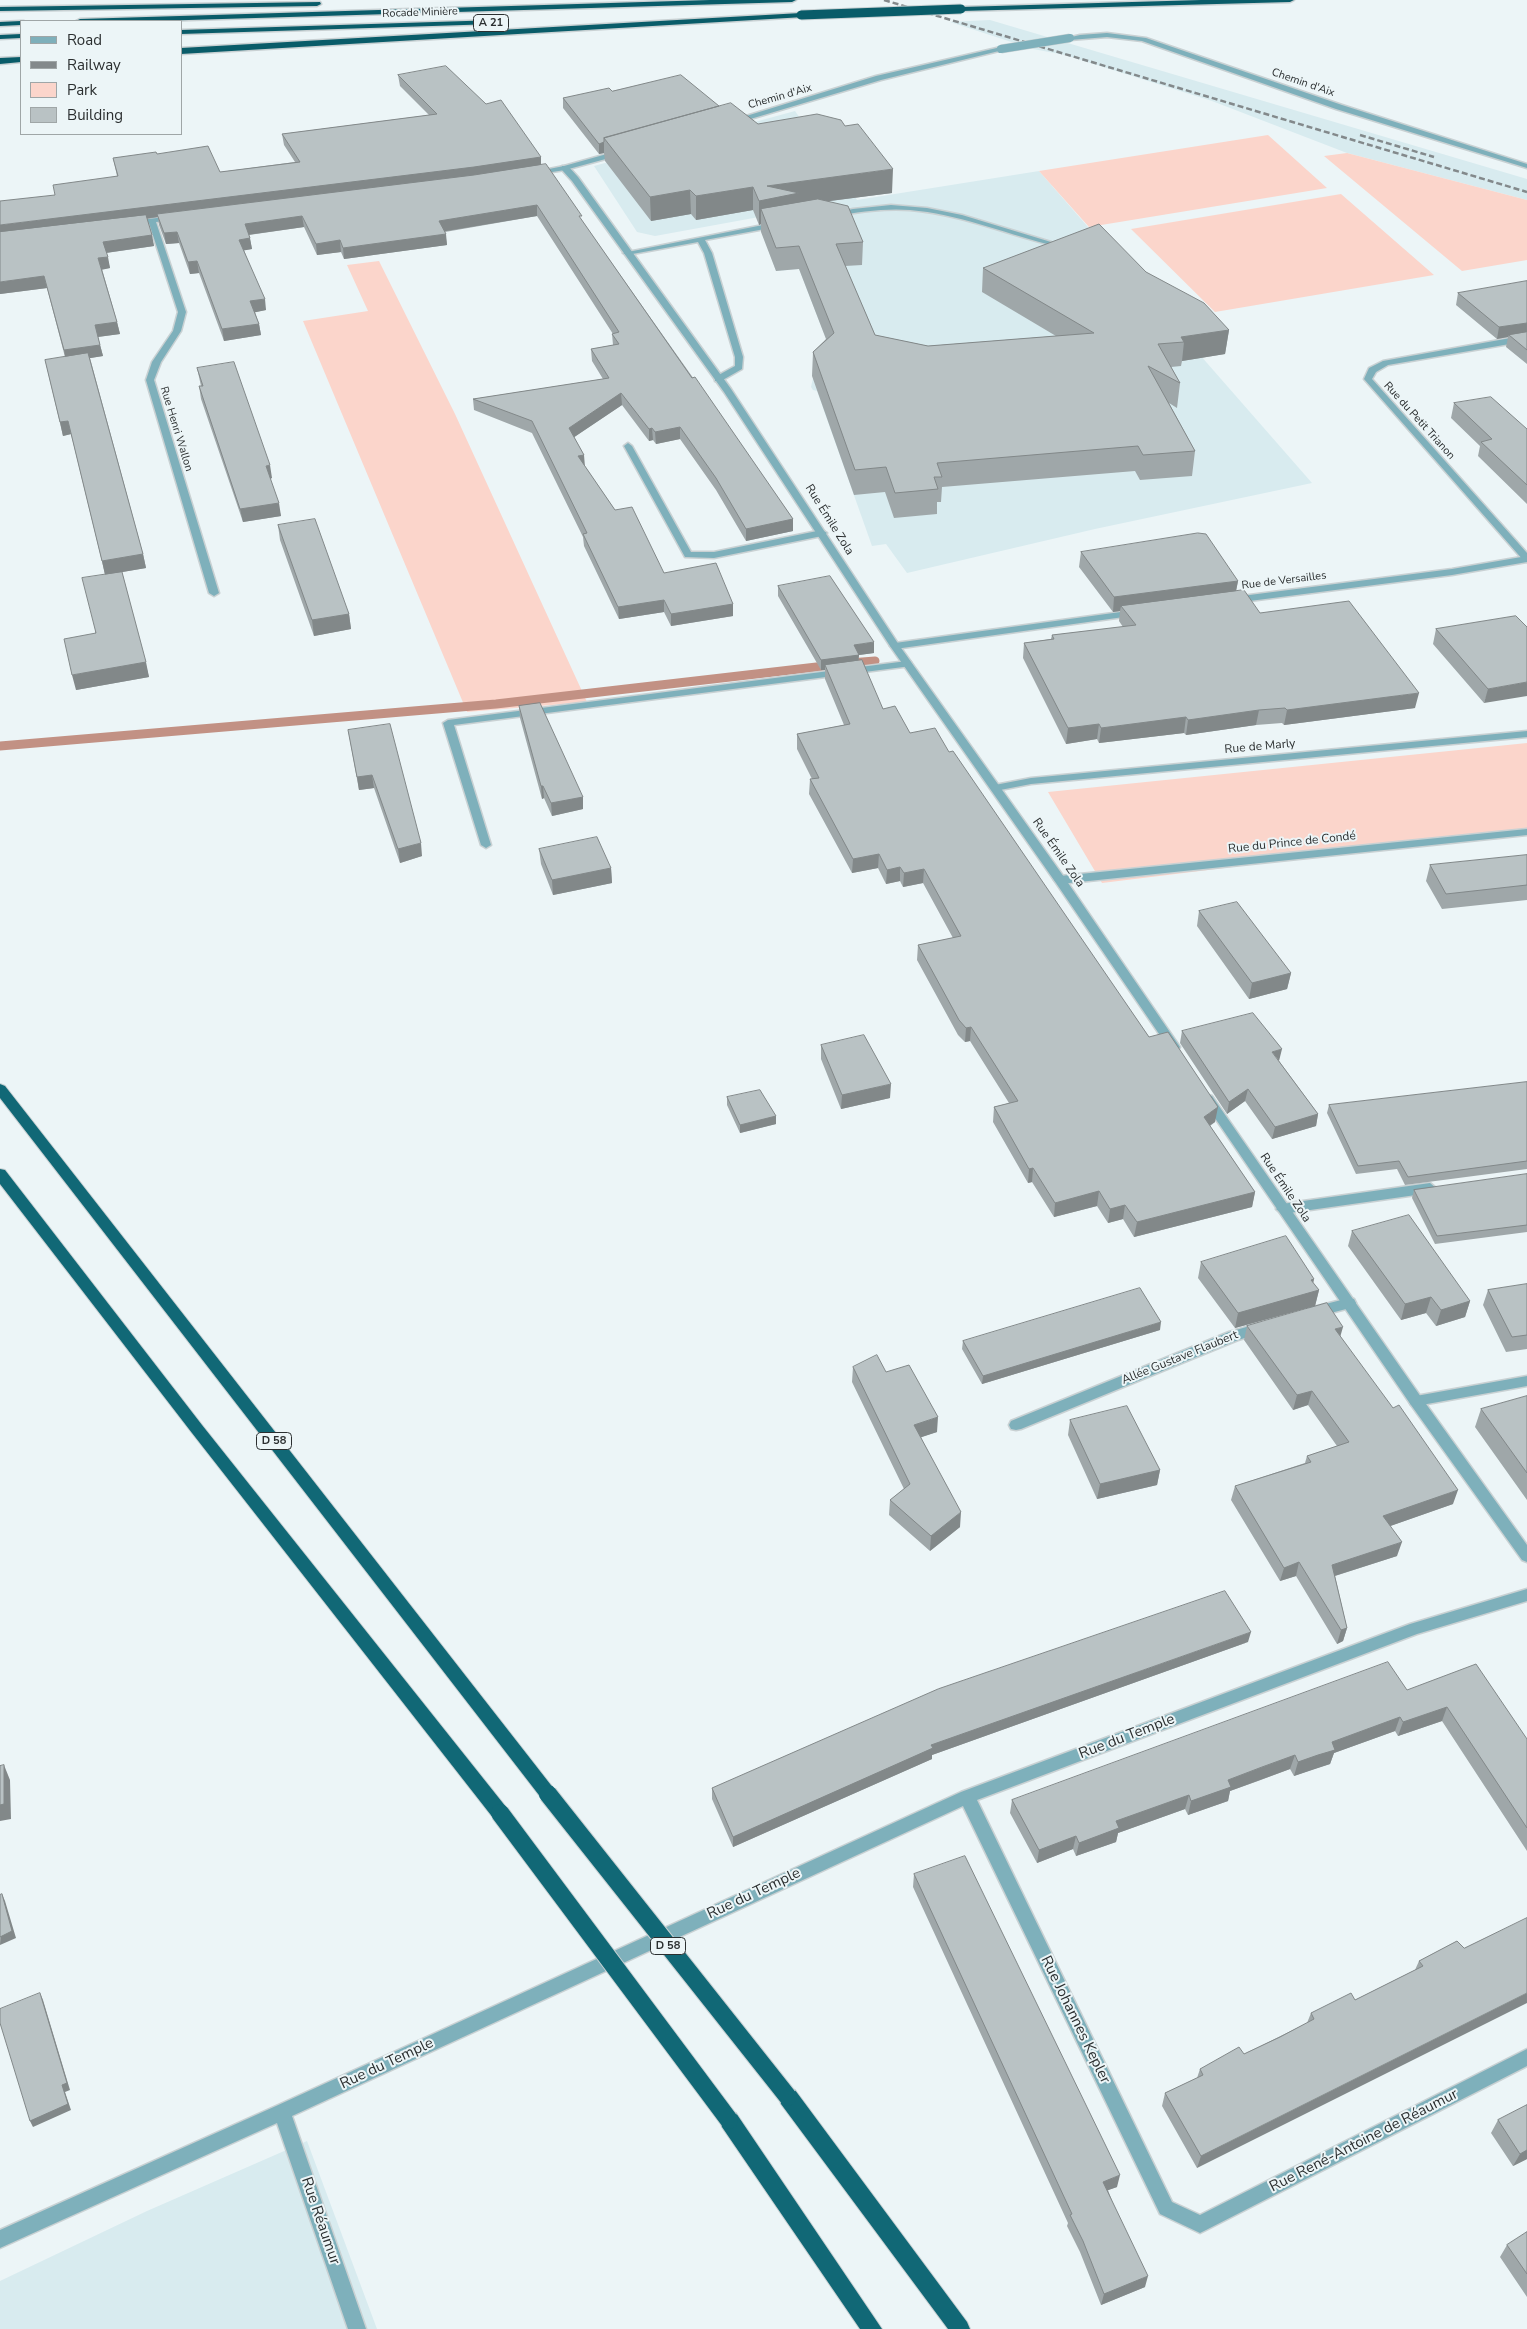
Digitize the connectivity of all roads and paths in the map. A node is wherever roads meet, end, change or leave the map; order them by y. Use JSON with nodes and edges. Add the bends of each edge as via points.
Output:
{"nodes":[{"id":1,"x":543,"y":0,"type":"edge"},
{"id":2,"x":675,"y":0,"type":"edge"},
{"id":3,"x":787,"y":0,"type":"edge"},
{"id":4,"x":792,"y":0,"type":"edge"},
{"id":5,"x":1290,"y":0,"type":"edge"},
{"id":6,"x":388,"y":2,"type":"dead end"},
{"id":7,"x":686,"y":2,"type":"junction"},
{"id":8,"x":330,"y":3,"type":"dead end"},
{"id":9,"x":0,"y":9,"type":"edge"},
{"id":10,"x":801,"y":14,"type":"junction"},
{"id":11,"x":112,"y":20,"type":"edge"},
{"id":12,"x":502,"y":22,"type":"dead end"},
{"id":13,"x":522,"y":22,"type":"dead end"},
{"id":14,"x":20,"y":23,"type":"edge"},
{"id":15,"x":0,"y":24,"type":"edge"},
{"id":16,"x":182,"y":32,"type":"edge"},
{"id":17,"x":20,"y":36,"type":"edge"},
{"id":18,"x":0,"y":37,"type":"edge"},
{"id":19,"x":182,"y":51,"type":"edge"},
{"id":20,"x":20,"y":60,"type":"edge"},
{"id":21,"x":0,"y":61,"type":"edge"},
{"id":22,"x":721,"y":125,"type":"edge"},
{"id":23,"x":629,"y":150,"type":"edge"},
{"id":24,"x":1527,"y":166,"type":"edge"},
{"id":25,"x":565,"y":168,"type":"junction"},
{"id":26,"x":520,"y":175,"type":"edge"},
{"id":27,"x":826,"y":216,"type":"edge"},
{"id":28,"x":181,"y":218,"type":"edge"},
{"id":29,"x":152,"y":221,"type":"junction"},
{"id":30,"x":787,"y":223,"type":"edge"},
{"id":31,"x":123,"y":224,"type":"edge"},
{"id":32,"x":700,"y":239,"type":"junction"},
{"id":33,"x":1047,"y":242,"type":"edge"},
{"id":34,"x":627,"y":253,"type":"junction"},
{"id":35,"x":1527,"y":338,"type":"edge"},
{"id":36,"x":718,"y":380,"type":"junction"},
{"id":37,"x":628,"y":446,"type":"dead end"},
{"id":38,"x":822,"y":533,"type":"junction"},
{"id":39,"x":1527,"y":559,"type":"edge"},
{"id":40,"x":214,"y":593,"type":"dead end"},
{"id":41,"x":1228,"y":601,"type":"edge"},
{"id":42,"x":1150,"y":611,"type":"edge"},
{"id":43,"x":895,"y":646,"type":"junction"},
{"id":44,"x":907,"y":664,"type":"junction"},
{"id":45,"x":1527,"y":734,"type":"edge"},
{"id":46,"x":996,"y":788,"type":"junction"},
{"id":47,"x":1527,"y":832,"type":"edge"},
{"id":48,"x":486,"y":844,"type":"dead end"},
{"id":49,"x":1060,"y":880,"type":"junction"},
{"id":50,"x":1180,"y":1057,"type":"edge"},
{"id":51,"x":0,"y":1089,"type":"edge"},
{"id":52,"x":1202,"y":1089,"type":"edge"},
{"id":53,"x":0,"y":1174,"type":"edge"},
{"id":54,"x":1448,"y":1186,"type":"edge"},
{"id":55,"x":1282,"y":1210,"type":"junction"},
{"id":56,"x":1349,"y":1302,"type":"junction"},
{"id":57,"x":1301,"y":1316,"type":"edge"},
{"id":58,"x":1272,"y":1325,"type":"edge"},
{"id":59,"x":1527,"y":1381,"type":"edge"},
{"id":60,"x":1416,"y":1402,"type":"junction"},
{"id":61,"x":1016,"y":1425,"type":"dead end"},
{"id":62,"x":1527,"y":1556,"type":"edge"},
{"id":63,"x":1527,"y":1595,"type":"edge"},
{"id":64,"x":967,"y":1797,"type":"junction"},
{"id":65,"x":1527,"y":2057,"type":"edge"},
{"id":66,"x":282,"y":2112,"type":"junction"},
{"id":67,"x":1200,"y":2224,"type":"joint"},
{"id":68,"x":0,"y":2239,"type":"edge"},
{"id":69,"x":357,"y":2329,"type":"edge"},
{"id":70,"x":872,"y":2329,"type":"edge"},
{"id":71,"x":960,"y":2329,"type":"edge"}],
"edges":[{"from":1,"to":6,"type":"highway"},
{"from":2,"to":7,"type":"highway"},
{"from":3,"to":4,"type":"highway","name":"Rocade Minière","number":"A 21"},
{"from":3,"to":7,"type":"highway","name":"Rocade Minière","number":"A 21"},
{"from":5,"to":10,"type":"highway","number":"A 21","bridge":true},
{"from":7,"to":11,"type":"highway","name":"Rocade Minière","number":"A 21"},
{"from":8,"to":9,"type":"highway"},
{"from":10,"to":13,"type":"highway","number":"A 21"},
{"from":10,"to":19,"type":"highway"},
{"from":12,"to":16,"type":"highway","name":"Rocade Minière","number":"A 21"},
{"from":14,"to":15,"type":"highway"},
{"from":17,"to":18,"type":"highway"},
{"from":20,"to":21,"type":"highway"},
{"from":22,"to":24,"type":"street","name":"Chemin d'Aix","bridge":true,"via":[[879,78],[1001,49],[1100,33],[1120,34],[1144,39],[1339,107]]},
{"from":23,"to":25,"type":"street"},
{"from":25,"to":26,"type":"street"},
{"from":25,"to":34,"type":"street","name":"Rue Émile Zola"},
{"from":27,"to":33,"type":"street","via":[[864,209],[910,208],[972,220]]},
{"from":28,"to":29,"type":"street"},
{"from":29,"to":31,"type":"street"},
{"from":29,"to":40,"type":"street","name":"Rue Henri Wallon","via":[[182,312],[181,326],[152,368],[150,380]]},
{"from":30,"to":32,"type":"street"},
{"from":32,"to":34,"type":"street"},
{"from":32,"to":36,"type":"street","via":[[708,253],[739,357],[739,367]]},
{"from":34,"to":36,"type":"street","name":"Rue Émile Zola"},
{"from":35,"to":39,"type":"street","name":"Rue du Petit Trianon","via":[[1386,363],[1372,370],[1368,379]]},
{"from":36,"to":38,"type":"street","name":"Rue Émile Zola"},
{"from":37,"to":38,"type":"street","via":[[688,555],[714,555]]},
{"from":38,"to":43,"type":"street","name":"Rue Émile Zola"},
{"from":39,"to":41,"type":"street","name":"Rue de Versailles"},
{"from":42,"to":43,"type":"street"},
{"from":43,"to":44,"type":"street","name":"Rue Émile Zola"},
{"from":44,"to":46,"type":"street","name":"Rue Émile Zola"},
{"from":44,"to":48,"type":"street","via":[[448,723]]},
{"from":45,"to":46,"type":"street","name":"Rue de Marly","via":[[1031,781]]},
{"from":46,"to":49,"type":"street","name":"Rue Émile Zola"},
{"from":47,"to":49,"type":"street","name":"Rue du Prince de Condé"},
{"from":49,"to":50,"type":"street","name":"Rue Émile Zola"},
{"from":51,"to":71,"type":"highway","number":"D 58","bridge":true,"via":[[788,2097]]},
{"from":52,"to":55,"type":"street","name":"Rue Émile Zola"},
{"from":53,"to":70,"type":"highway","bridge":true,"via":[[500,1813],[728,2120]]},
{"from":54,"to":55,"type":"street"},
{"from":55,"to":56,"type":"street","name":"Rue Émile Zola"},
{"from":56,"to":57,"type":"street"},
{"from":56,"to":60,"type":"street","name":"Rue Émile Zola"},
{"from":58,"to":61,"type":"street","name":"Allée Gustave Flaubert","via":[[1234,1336]]},
{"from":59,"to":60,"type":"street"},
{"from":60,"to":62,"type":"street","name":"Rue Émile Zola"},
{"from":63,"to":64,"type":"street","name":"Rue du Temple","via":[[1415,1628]]},
{"from":64,"to":66,"type":"street","name":"Rue du Temple"},
{"from":64,"to":67,"type":"street","name":"Rue Johannes Kepler","via":[[1166,2208]]},
{"from":65,"to":67,"type":"street","name":"Rue René-Antoine de Réaumur"},
{"from":66,"to":68,"type":"street","name":"Rue du Temple"},
{"from":66,"to":69,"type":"street","name":"Rue Réaumur"}]}
